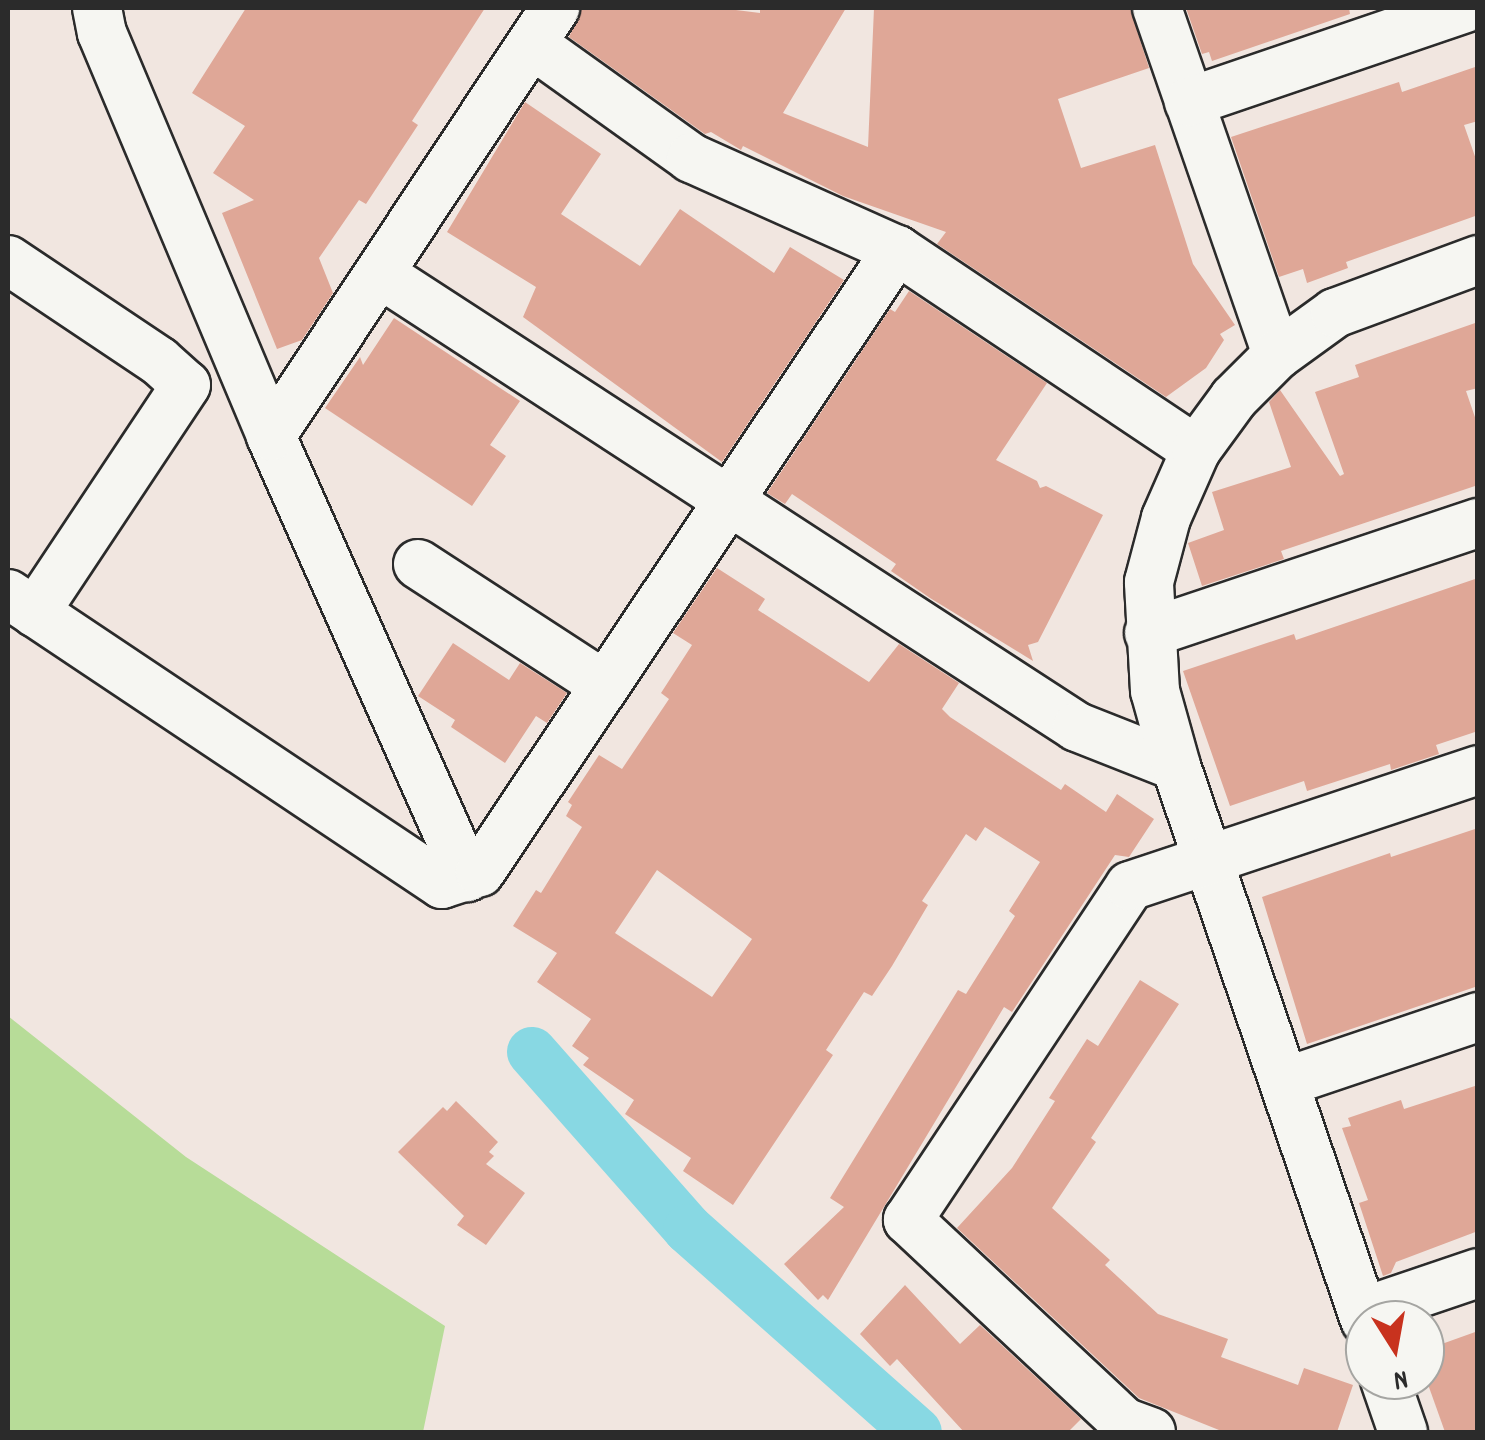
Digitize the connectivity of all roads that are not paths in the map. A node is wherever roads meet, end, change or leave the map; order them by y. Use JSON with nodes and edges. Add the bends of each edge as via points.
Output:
{"nodes":[{"id":1,"x":97,"y":8,"type":"edge"},
{"id":2,"x":1156,"y":8,"type":"edge"},
{"id":3,"x":1465,"y":8,"type":"edge"},
{"id":4,"x":544,"y":26,"type":"edge"},
{"id":5,"x":1189,"y":102,"type":"junction"},
{"id":6,"x":897,"y":250,"type":"junction"},
{"id":7,"x":8,"y":260,"type":"edge"},
{"id":8,"x":1478,"y":260,"type":"edge"},
{"id":9,"x":382,"y":275,"type":"junction"},
{"id":10,"x":1276,"y":355,"type":"junction"},
{"id":11,"x":242,"y":367,"type":"junction"},
{"id":12,"x":186,"y":384,"type":"junction"},
{"id":13,"x":271,"y":436,"type":"junction"},
{"id":14,"x":1196,"y":450,"type":"junction"},
{"id":15,"x":726,"y":500,"type":"junction"},
{"id":16,"x":1478,"y":522,"type":"edge"},
{"id":17,"x":418,"y":564,"type":"dead end"},
{"id":18,"x":21,"y":603,"type":"edge"},
{"id":19,"x":1149,"y":634,"type":"junction"},
{"id":20,"x":604,"y":685,"type":"junction"},
{"id":21,"x":1176,"y":766,"type":"junction"},
{"id":22,"x":1478,"y":770,"type":"edge"},
{"id":23,"x":1210,"y":860,"type":"junction"},
{"id":24,"x":467,"y":876,"type":"junction"},
{"id":25,"x":1478,"y":1017,"type":"edge"},
{"id":26,"x":1285,"y":1082,"type":"junction"},
{"id":27,"x":1478,"y":1273,"type":"edge"},
{"id":28,"x":1359,"y":1300,"type":"edge"},
{"id":29,"x":1406,"y":1300,"type":"edge"},
{"id":30,"x":1392,"y":1400,"type":"edge"},
{"id":31,"x":1151,"y":1432,"type":"edge"},
{"id":32,"x":1403,"y":1432,"type":"edge"}],
"edges":[{"from":1,"to":11,"type":"street"},
{"from":2,"to":5,"type":"street"},
{"from":3,"to":5,"type":"street"},
{"from":4,"to":6,"type":"street","via":[[691,158]]},
{"from":4,"to":9,"type":"street"},
{"from":5,"to":10,"type":"street"},
{"from":6,"to":14,"type":"street"},
{"from":6,"to":15,"type":"street"},
{"from":7,"to":12,"type":"street"},
{"from":8,"to":10,"type":"street","via":[[1335,313]]},
{"from":9,"to":13,"type":"street"},
{"from":9,"to":15,"type":"street"},
{"from":10,"to":14,"type":"street"},
{"from":11,"to":12,"type":"street"},
{"from":11,"to":13,"type":"street"},
{"from":12,"to":18,"type":"street"},
{"from":13,"to":24,"type":"street"},
{"from":14,"to":19,"type":"street","via":[[1166,518],[1149,582]]},
{"from":15,"to":20,"type":"street"},
{"from":15,"to":21,"type":"street","via":[[1077,727]]},
{"from":16,"to":19,"type":"street"},
{"from":17,"to":20,"type":"street"},
{"from":18,"to":24,"type":"street","via":[[442,884]]},
{"from":19,"to":21,"type":"street","via":[[1155,692]]},
{"from":20,"to":24,"type":"street","via":[[480,872]]},
{"from":21,"to":23,"type":"street"},
{"from":22,"to":23,"type":"street"},
{"from":23,"to":26,"type":"street"},
{"from":23,"to":31,"type":"street","via":[[1130,886],[908,1220],[1124,1422]]},
{"from":25,"to":26,"type":"street"},
{"from":26,"to":28,"type":"street"},
{"from":27,"to":29,"type":"street"},
{"from":30,"to":32,"type":"street"}]}
